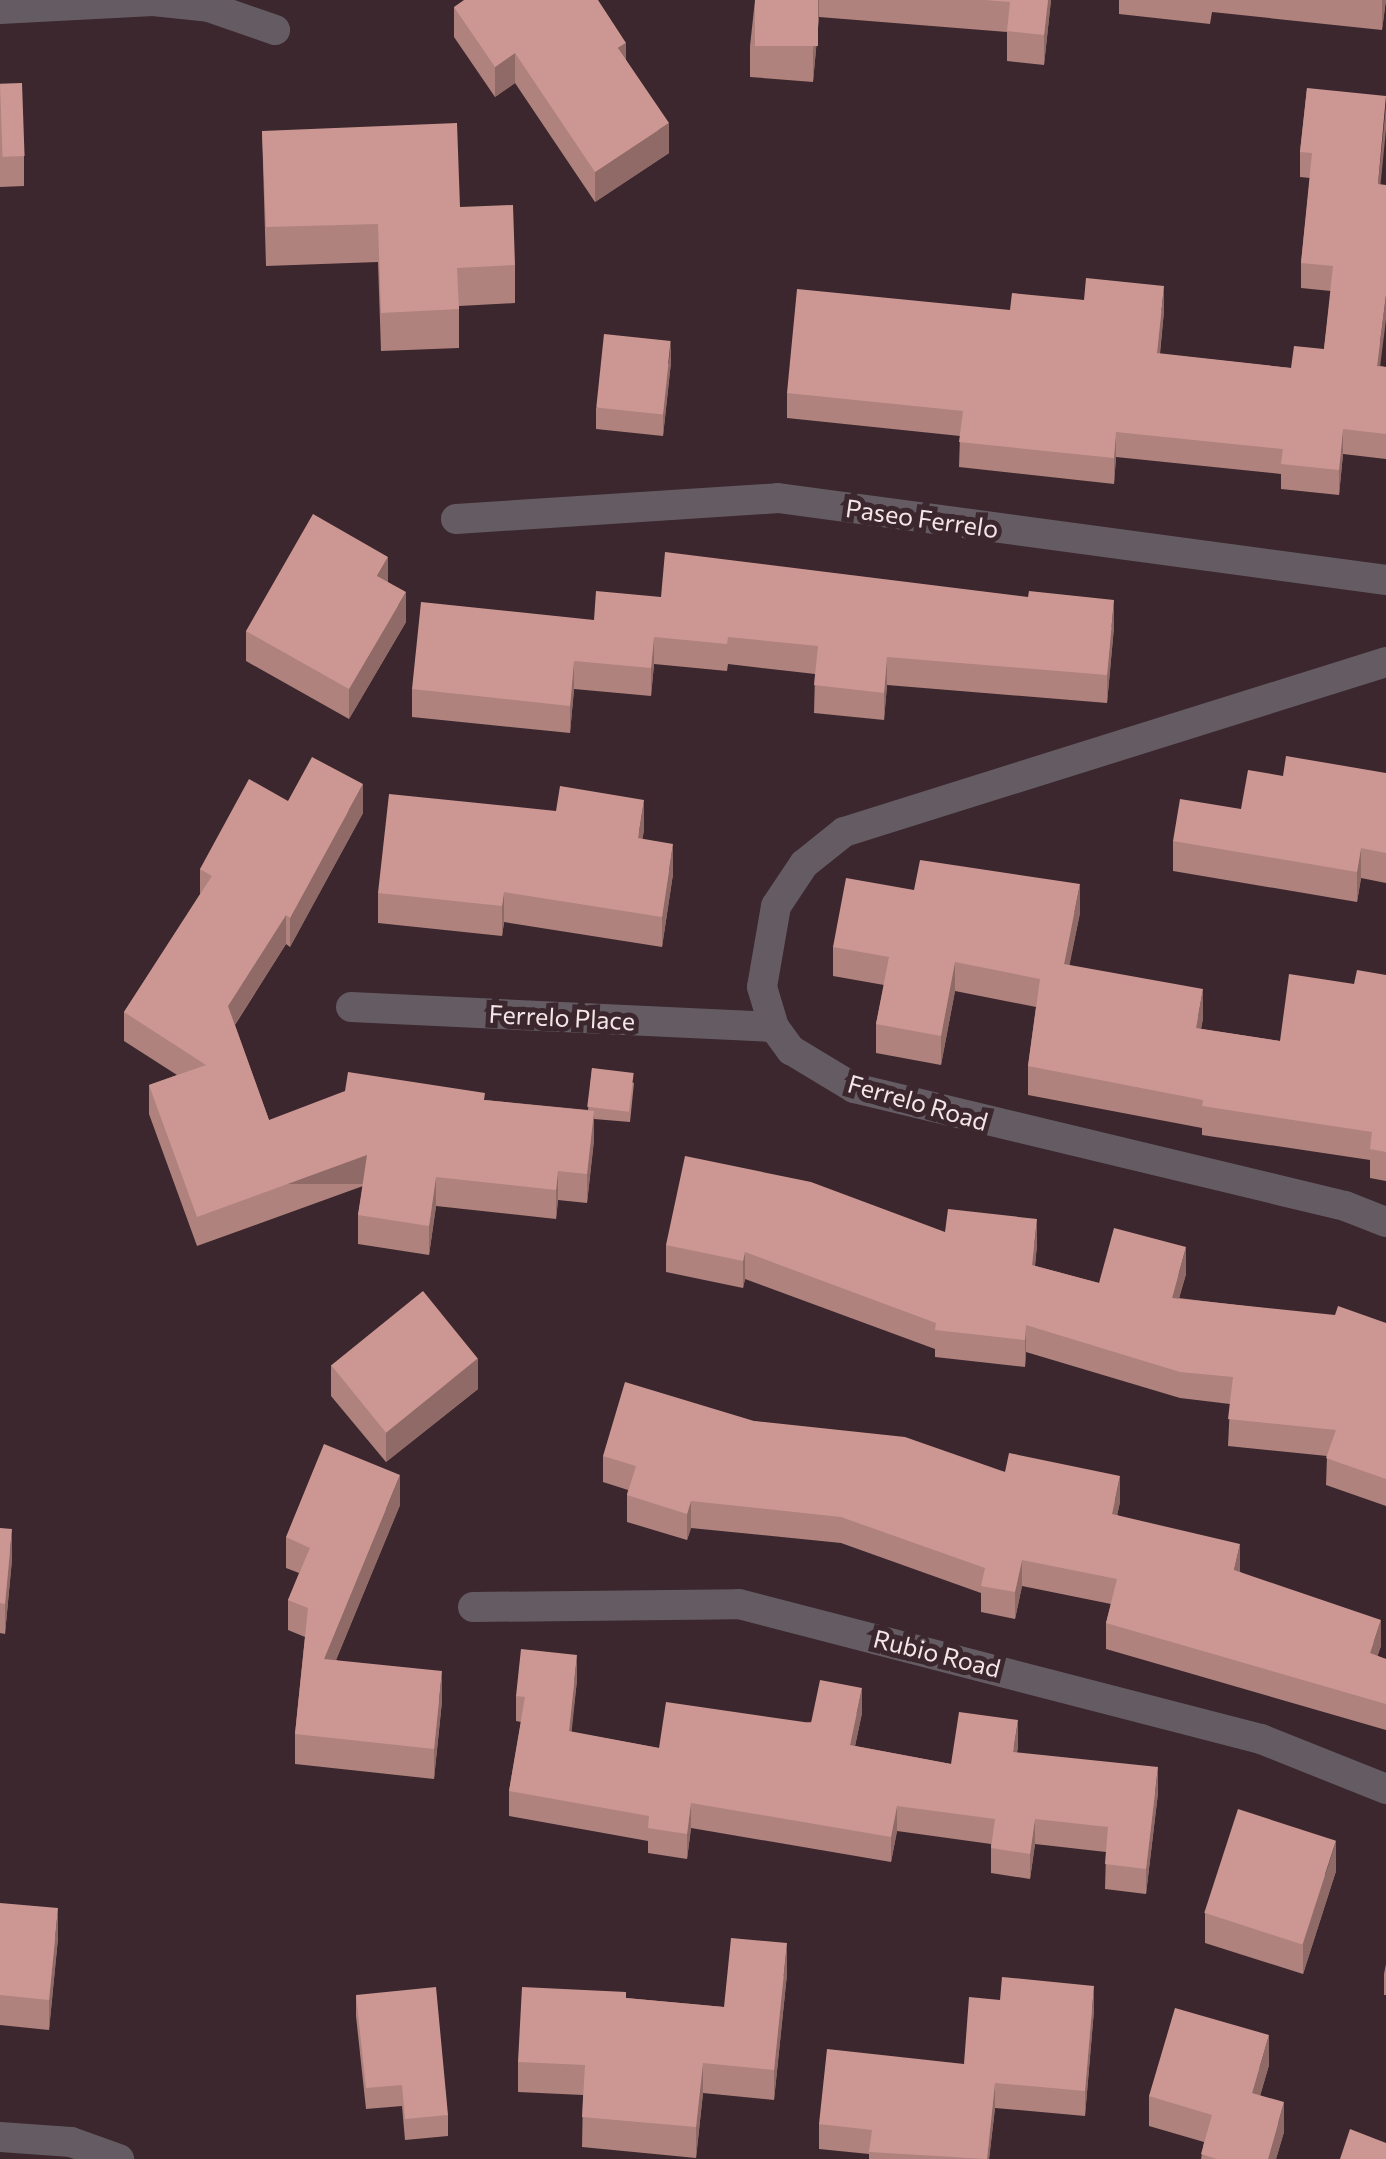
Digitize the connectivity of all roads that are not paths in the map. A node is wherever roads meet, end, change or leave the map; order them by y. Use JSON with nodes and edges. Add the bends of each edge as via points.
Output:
{"nodes":[{"id":1,"x":0,"y":9,"type":"edge"},
{"id":2,"x":275,"y":30,"type":"dead end"},
{"id":3,"x":456,"y":519,"type":"dead end"},
{"id":4,"x":1386,"y":580,"type":"edge"},
{"id":5,"x":1386,"y":662,"type":"edge"},
{"id":6,"x":351,"y":1008,"type":"dead end"},
{"id":7,"x":774,"y":1027,"type":"junction"},
{"id":8,"x":1386,"y":1222,"type":"edge"},
{"id":9,"x":473,"y":1607,"type":"dead end"},
{"id":10,"x":1386,"y":1789,"type":"edge"},
{"id":11,"x":0,"y":2137,"type":"edge"},
{"id":12,"x":119,"y":2159,"type":"edge"}],
"edges":[{"from":1,"to":2,"type":"street","via":[[152,1],[209,7]]},
{"from":3,"to":4,"type":"street","name":"Paseo Ferrelo","via":[[778,498]]},
{"from":5,"to":7,"type":"street","via":[[844,832],[804,864],[776,906],[762,986]]},
{"from":6,"to":7,"type":"street","name":"Ferrelo Place"},
{"from":7,"to":8,"type":"street","name":"Ferrelo Road","via":[[812,1068],[854,1088],[1345,1206]]},
{"from":9,"to":10,"type":"street","name":"Rubio Road","via":[[739,1604],[1261,1739]]},
{"from":11,"to":12,"type":"street","via":[[71,2142]]}]}
